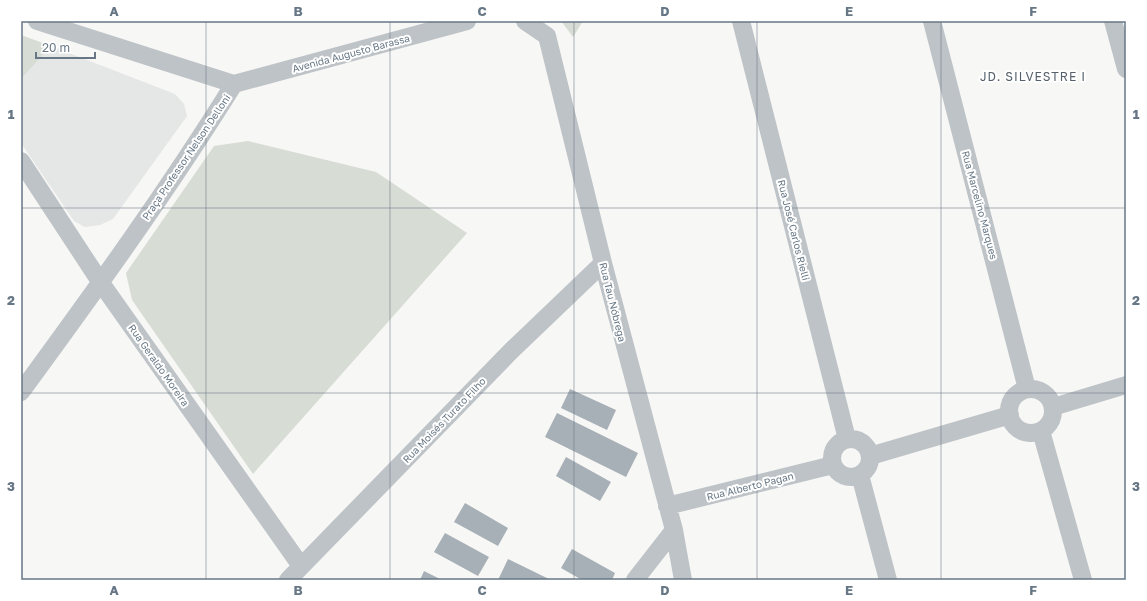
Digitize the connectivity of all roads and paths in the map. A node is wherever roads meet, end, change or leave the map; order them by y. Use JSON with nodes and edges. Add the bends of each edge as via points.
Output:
{"nodes":[{"id":1,"x":37,"y":21,"type":"edge"},
{"id":2,"x":467,"y":21,"type":"edge"},
{"id":3,"x":525,"y":21,"type":"edge"},
{"id":4,"x":741,"y":21,"type":"edge"},
{"id":5,"x":932,"y":21,"type":"edge"},
{"id":6,"x":1113,"y":21,"type":"edge"},
{"id":7,"x":1126,"y":69,"type":"edge"},
{"id":8,"x":234,"y":84,"type":"junction"},
{"id":9,"x":21,"y":161,"type":"edge"},
{"id":10,"x":603,"y":263,"type":"junction"},
{"id":11,"x":101,"y":283,"type":"junction"},
{"id":12,"x":1126,"y":385,"type":"edge"},
{"id":13,"x":1028,"y":389,"type":"junction"},
{"id":14,"x":21,"y":392,"type":"edge"},
{"id":15,"x":1053,"y":407,"type":"junction"},
{"id":16,"x":1010,"y":415,"type":"junction"},
{"id":17,"x":1041,"y":431,"type":"junction"},
{"id":18,"x":847,"y":439,"type":"junction"},
{"id":19,"x":870,"y":456,"type":"junction"},
{"id":20,"x":833,"y":465,"type":"junction"},
{"id":21,"x":860,"y":475,"type":"junction"},
{"id":22,"x":667,"y":506,"type":"junction"},
{"id":23,"x":674,"y":530,"type":"junction"},
{"id":24,"x":302,"y":566,"type":"junction"},
{"id":25,"x":288,"y":580,"type":"edge"},
{"id":26,"x":635,"y":580,"type":"edge"},
{"id":27,"x":683,"y":580,"type":"edge"},
{"id":28,"x":888,"y":580,"type":"edge"},
{"id":29,"x":1083,"y":580,"type":"edge"}],
"edges":[{"from":1,"to":8,"type":"street","name":"Praça Professor Nelson Delloni"},
{"from":2,"to":8,"type":"street","name":"Avenida Augusto Barassa"},
{"from":3,"to":10,"type":"street","name":"Rua Tau Nóbrega","via":[[547,36]]},
{"from":4,"to":18,"type":"street","name":"Rua José Carlos Rielli"},
{"from":5,"to":13,"type":"street","name":"Rua Marcelino Marques"},
{"from":6,"to":7,"type":"street"},
{"from":8,"to":11,"type":"street","name":"Praça Professor Nelson Delloni"},
{"from":9,"to":11,"type":"street","name":"Rua Geraldo Moreira"},
{"from":10,"to":22,"type":"street","name":"Rua Tau Nóbrega"},
{"from":10,"to":24,"type":"street","name":"Rua Moisés Turato Filho","via":[[511,351]]},
{"from":11,"to":14,"type":"street","name":"Praça Professor Nelson Delloni"},
{"from":11,"to":24,"type":"street","name":"Rua Geraldo Moreira"},
{"from":12,"to":15,"type":"street"},
{"from":13,"to":15,"type":"street","via":[[1044,393]]},
{"from":13,"to":16,"type":"street","via":[[1019,392],[1013,398]]},
{"from":15,"to":17,"type":"street","via":[[1051,421]]},
{"from":16,"to":17,"type":"street","via":[[1018,429],[1029,432]]},
{"from":16,"to":19,"type":"street"},
{"from":17,"to":29,"type":"street"},
{"from":18,"to":19,"type":"street","via":[[858,440],[867,446]]},
{"from":18,"to":20,"type":"street","via":[[834,449]]},
{"from":19,"to":21,"type":"street","via":[[868,467]]},
{"from":20,"to":21,"type":"street","via":[[840,474],[850,477]]},
{"from":20,"to":22,"type":"street","name":"Rua Alberto Pagan"},
{"from":21,"to":28,"type":"street"},
{"from":22,"to":23,"type":"street","name":"Rua Tau Nóbrega"},
{"from":23,"to":26,"type":"street"},
{"from":23,"to":27,"type":"street","name":"Rua Tau Nóbrega"},
{"from":24,"to":25,"type":"street","name":"Rua Moisés Turato Filho"}]}
